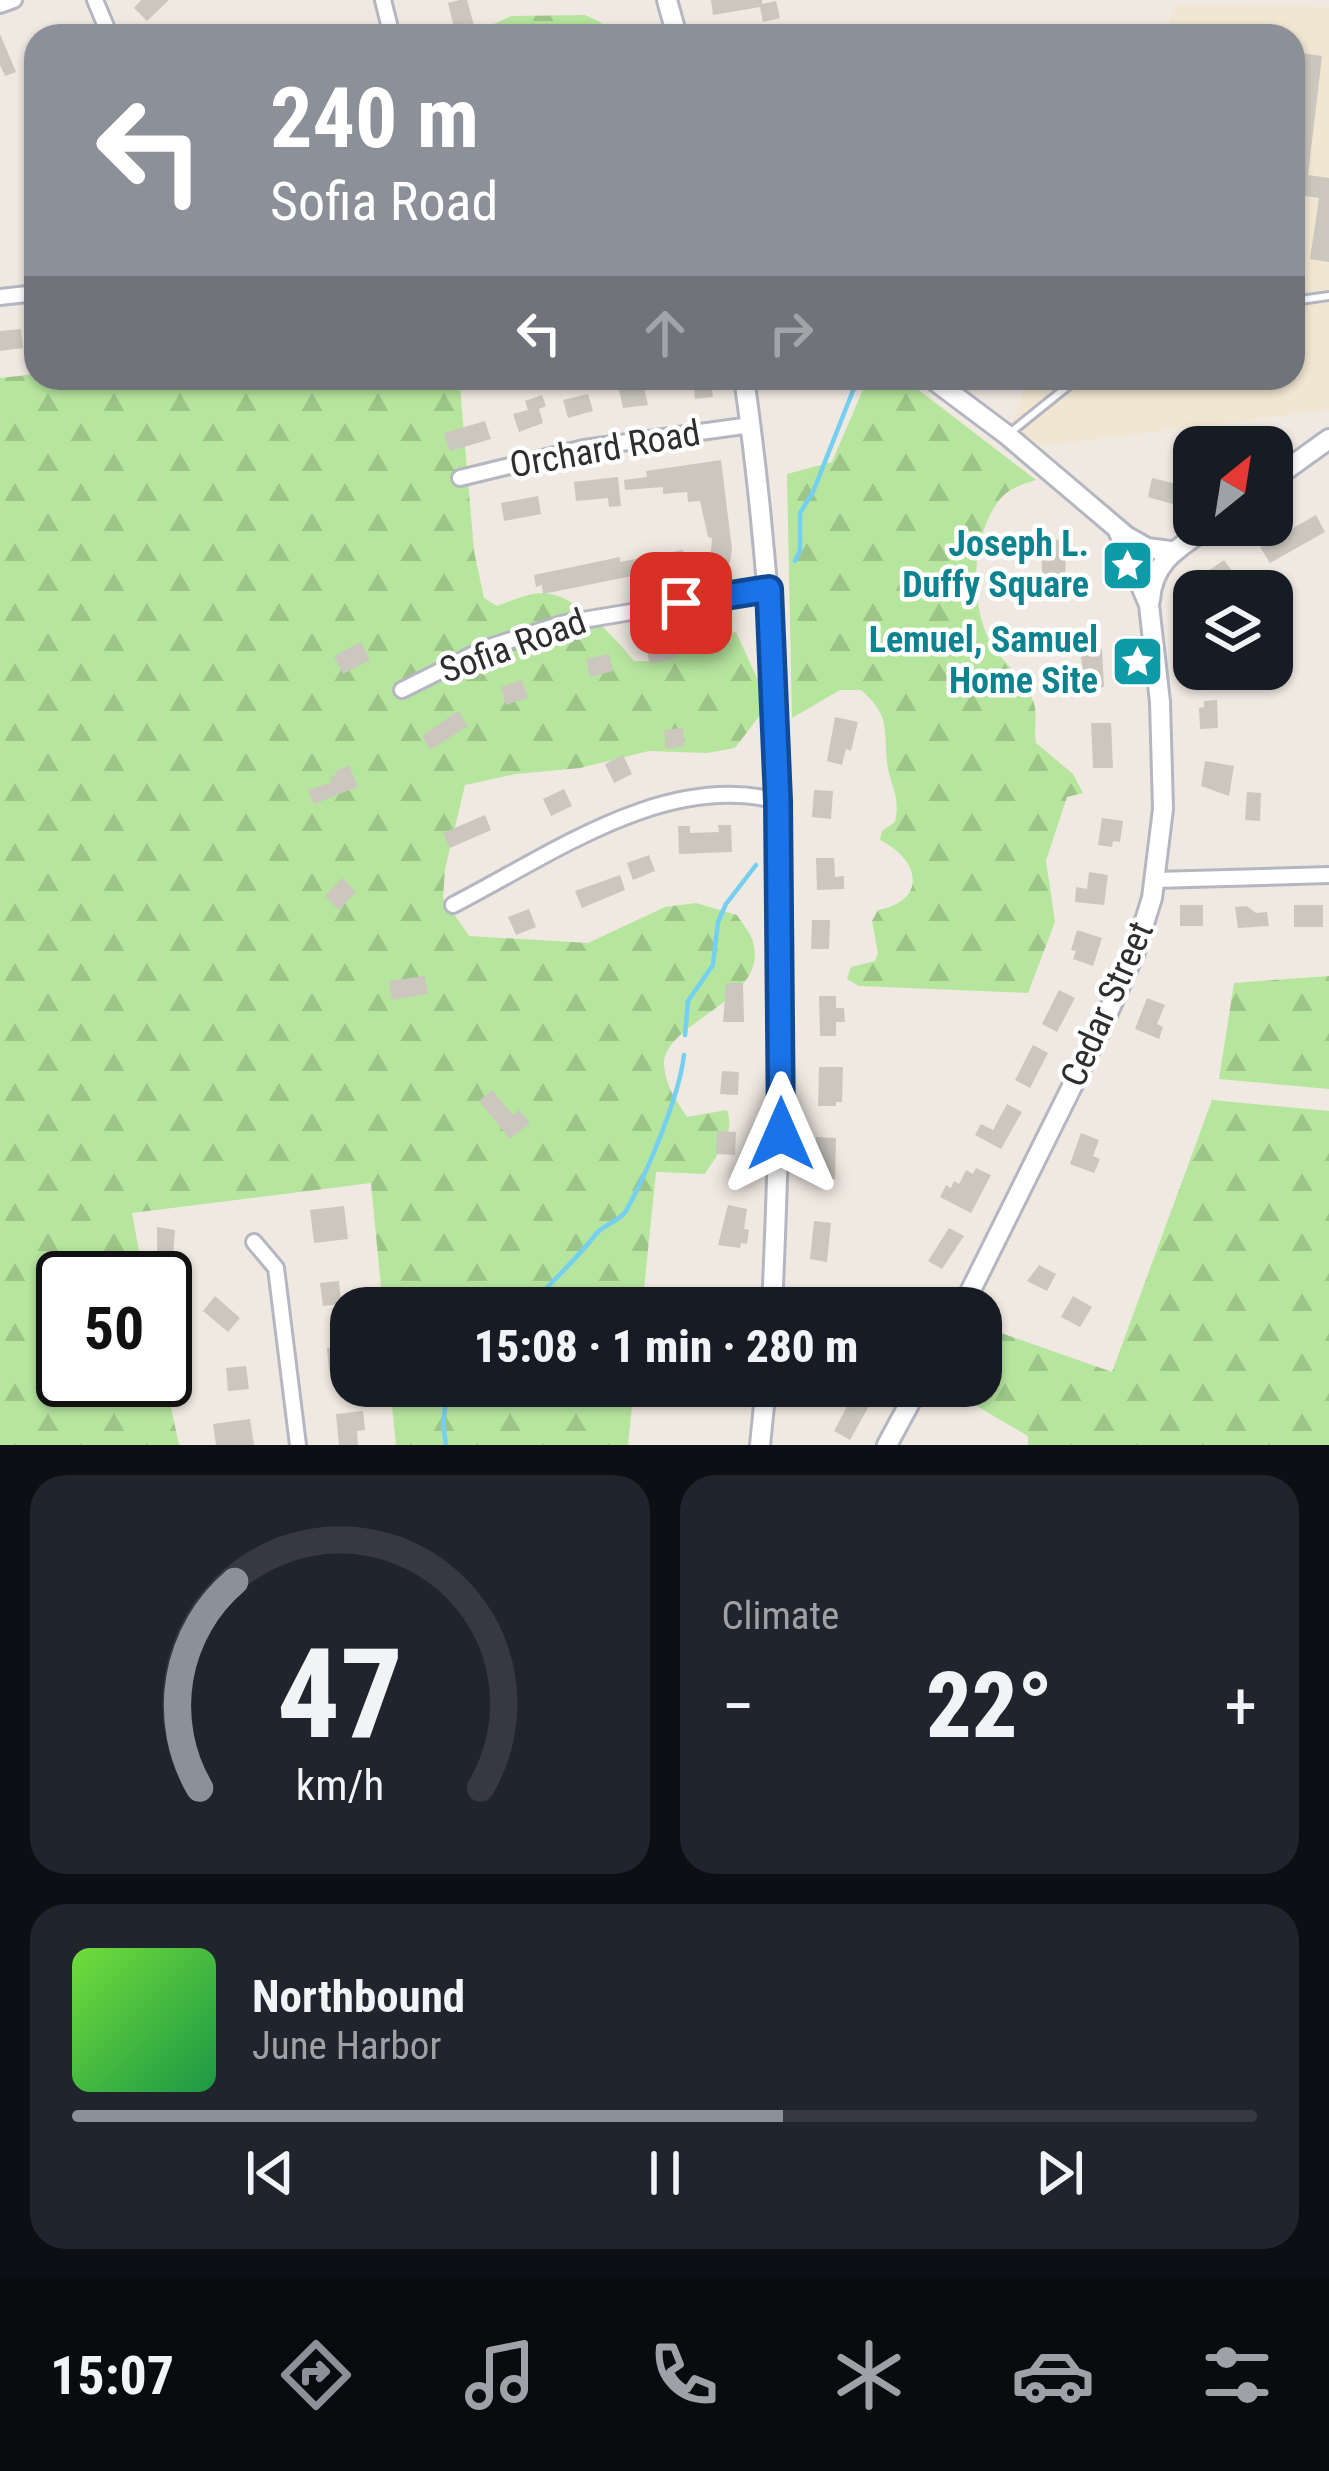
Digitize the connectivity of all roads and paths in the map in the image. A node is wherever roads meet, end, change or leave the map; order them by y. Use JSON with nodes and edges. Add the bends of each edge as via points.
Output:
{"nodes":[{"id":1,"x":14,"y":0,"type":"edge"},
{"id":2,"x":383,"y":0,"type":"edge"},
{"id":3,"x":0,"y":5,"type":"edge"},
{"id":4,"x":389,"y":24,"type":"dead end"},
{"id":5,"x":747,"y":390,"type":"edge"},
{"id":6,"x":947,"y":390,"type":"edge"},
{"id":7,"x":1063,"y":390,"type":"edge"},
{"id":8,"x":751,"y":425,"type":"junction"},
{"id":9,"x":1007,"y":435,"type":"junction"},
{"id":10,"x":1329,"y":439,"type":"edge"},
{"id":11,"x":1293,"y":465,"type":"edge"},
{"id":12,"x":460,"y":478,"type":"dead end"},
{"id":13,"x":1117,"y":528,"type":"junction"},
{"id":14,"x":1178,"y":546,"type":"edge"},
{"id":15,"x":1170,"y":551,"type":"junction"},
{"id":16,"x":769,"y":589,"type":"junction"},
{"id":17,"x":1150,"y":605,"type":"junction"},
{"id":18,"x":402,"y":690,"type":"dead end"},
{"id":19,"x":778,"y":801,"type":"junction"},
{"id":20,"x":1329,"y":875,"type":"edge"},
{"id":21,"x":1155,"y":880,"type":"junction"},
{"id":22,"x":453,"y":905,"type":"dead end"},
{"id":23,"x":254,"y":1242,"type":"dead end"},
{"id":24,"x":773,"y":1287,"type":"edge"},
{"id":25,"x":972,"y":1287,"type":"edge"},
{"id":26,"x":764,"y":1407,"type":"edge"},
{"id":27,"x":908,"y":1407,"type":"edge"},
{"id":28,"x":298,"y":1445,"type":"edge"},
{"id":29,"x":760,"y":1445,"type":"edge"},
{"id":30,"x":887,"y":1445,"type":"edge"}],
"edges":[{"from":1,"to":3,"type":"street"},
{"from":2,"to":4,"type":"street"},
{"from":5,"to":8,"type":"street"},
{"from":6,"to":9,"type":"street","name":"Cedar Street"},
{"from":7,"to":9,"type":"lane"},
{"from":8,"to":12,"type":"street","name":"Orchard Road","via":[[584,448]]},
{"from":8,"to":16,"type":"street"},
{"from":9,"to":13,"type":"street","name":"Cedar Street"},
{"from":10,"to":11,"type":"street"},
{"from":13,"to":15,"type":"street","name":"Cedar Street","via":[[1147,548]]},
{"from":13,"to":17,"type":"street","name":"Cedar Street"},
{"from":14,"to":15,"type":"street"},
{"from":15,"to":17,"type":"street","name":"Cedar Street"},
{"from":16,"to":18,"type":"street","name":"Sofia Road","via":[[565,622],[486,648]]},
{"from":16,"to":19,"type":"street"},
{"from":17,"to":21,"type":"street","name":"Cedar Street","via":[[1163,762]]},
{"from":19,"to":22,"type":"street","via":[[733,793],[653,805]]},
{"from":19,"to":24,"type":"street","via":[[781,1134]]},
{"from":20,"to":21,"type":"street"},
{"from":21,"to":25,"type":"street","name":"Cedar Street","via":[[1135,952]]},
{"from":23,"to":28,"type":"street","via":[[277,1268]]},
{"from":26,"to":29,"type":"street"},
{"from":27,"to":30,"type":"street"}]}
